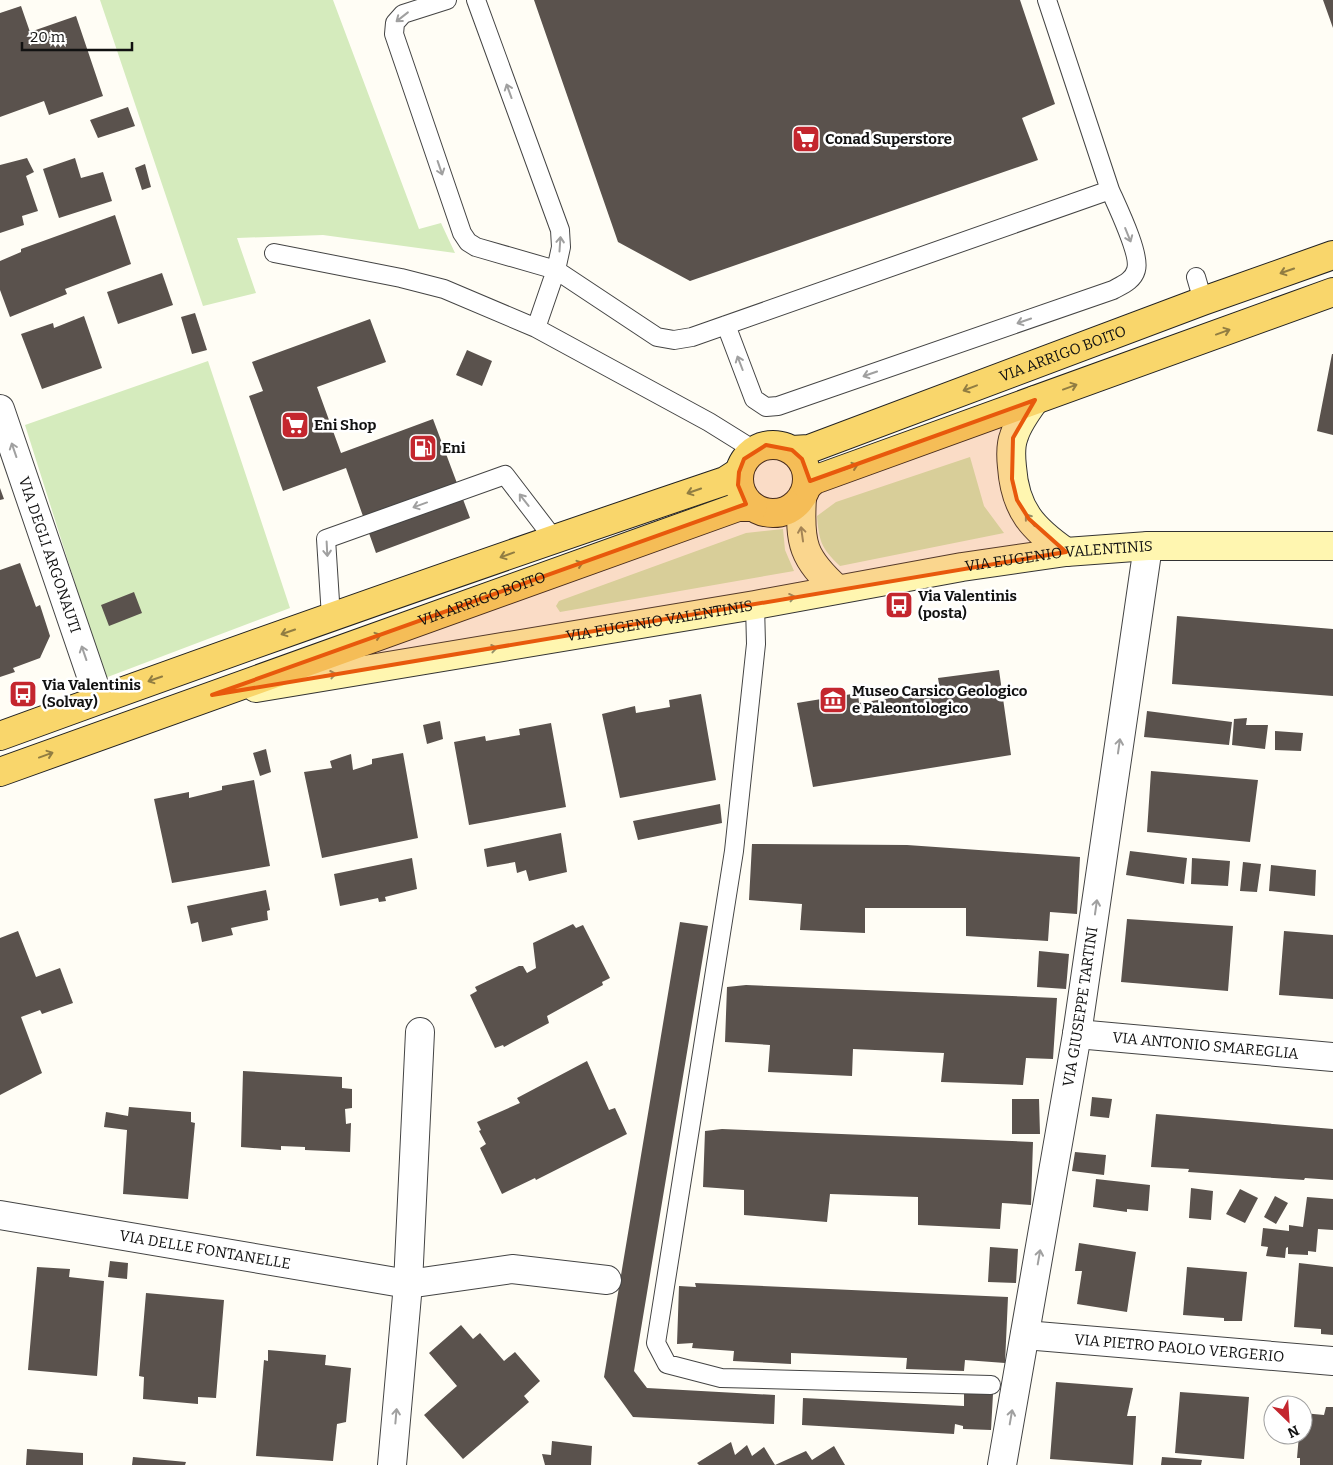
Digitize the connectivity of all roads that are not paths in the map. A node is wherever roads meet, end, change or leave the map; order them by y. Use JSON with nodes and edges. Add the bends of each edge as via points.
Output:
{"nodes":[{"id":1,"x":447,"y":0,"type":"edge"},
{"id":2,"x":476,"y":0,"type":"edge"},
{"id":3,"x":1047,"y":0,"type":"edge"},
{"id":4,"x":1110,"y":190,"type":"junction"},
{"id":5,"x":274,"y":253,"type":"dead end"},
{"id":6,"x":1333,"y":255,"type":"edge"},
{"id":7,"x":556,"y":270,"type":"junction"},
{"id":8,"x":1333,"y":292,"type":"edge"},
{"id":9,"x":726,"y":325,"type":"junction"},
{"id":10,"x":536,"y":328,"type":"junction"},
{"id":11,"x":1035,"y":400,"type":"junction"},
{"id":12,"x":0,"y":409,"type":"edge"},
{"id":13,"x":792,"y":450,"type":"junction"},
{"id":14,"x":746,"y":461,"type":"junction"},
{"id":15,"x":804,"y":492,"type":"junction"},
{"id":16,"x":753,"y":508,"type":"junction"},
{"id":17,"x":554,"y":538,"type":"junction"},
{"id":18,"x":1148,"y":546,"type":"junction"},
{"id":19,"x":1333,"y":546,"type":"edge"},
{"id":20,"x":1066,"y":552,"type":"junction"},
{"id":21,"x":837,"y":589,"type":"junction"},
{"id":22,"x":755,"y":605,"type":"junction"},
{"id":23,"x":331,"y":617,"type":"junction"},
{"id":24,"x":212,"y":695,"type":"junction"},
{"id":25,"x":99,"y":699,"type":"junction"},
{"id":26,"x":0,"y":736,"type":"edge"},
{"id":27,"x":0,"y":772,"type":"edge"},
{"id":28,"x":420,"y":1032,"type":"dead end"},
{"id":29,"x":1078,"y":1034,"type":"junction"},
{"id":30,"x":1333,"y":1057,"type":"edge"},
{"id":31,"x":0,"y":1215,"type":"edge"},
{"id":32,"x":607,"y":1280,"type":"dead end"},
{"id":33,"x":408,"y":1284,"type":"junction"},
{"id":34,"x":1025,"y":1336,"type":"junction"},
{"id":35,"x":1333,"y":1361,"type":"edge"},
{"id":36,"x":991,"y":1385,"type":"dead end"},
{"id":37,"x":392,"y":1465,"type":"edge"},
{"id":38,"x":1002,"y":1465,"type":"edge"}],
"edges":[{"from":1,"to":7,"type":"lane","one_way":true,"via":[[403,14],[395,23],[394,34],[462,233],[476,247]]},
{"from":7,"to":2,"type":"lane","one_way":true,"via":[[561,247],[560,230]]},
{"from":3,"to":4,"type":"lane"},
{"from":4,"to":9,"type":"lane"},
{"from":4,"to":9,"type":"lane","one_way":true,"via":[[1136,255],[1136,270],[1128,282],[1113,290],[778,406],[766,407],[754,399]]},
{"from":5,"to":10,"type":"lane","via":[[444,289]]},
{"from":6,"to":13,"type":"main road","name":"VIA ARRIGO BOITO","one_way":true,"via":[[1199,289],[809,449]]},
{"from":7,"to":9,"type":"lane","via":[[657,337],[674,340],[692,337]]},
{"from":7,"to":10,"type":"lane"},
{"from":11,"to":8,"type":"main road","one_way":true},
{"from":10,"to":14,"type":"lane","via":[[708,422]]},
{"from":15,"to":11,"type":"main road","one_way":true,"via":[[814,480]]},
{"from":20,"to":11,"type":"main road","one_way":true,"via":[[1044,536],[1029,519],[1017,500],[1012,479],[1013,438]]},
{"from":25,"to":12,"type":"street","name":"VIA DEGLI ARGONAUTI","one_way":true},
{"from":13,"to":14,"type":"main road","via":[[780,444],[766,445]]},
{"from":13,"to":15,"type":"main road","via":[[802,459],[807,472]]},
{"from":14,"to":16,"type":"main road","via":[[738,485]]},
{"from":14,"to":17,"type":"main road","one_way":true,"via":[[725,481]]},
{"from":15,"to":16,"type":"main road","via":[[792,508],[780,513],[766,513]]},
{"from":21,"to":15,"type":"main road","one_way":true,"via":[[817,571],[804,547],[800,521]]},
{"from":24,"to":16,"type":"main road","name":"VIA ARRIGO BOITO","one_way":true,"via":[[738,507]]},
{"from":17,"to":23,"type":"main road","one_way":true},
{"from":17,"to":23,"type":"lane","one_way":true,"via":[[505,475],[326,539]]},
{"from":18,"to":19,"type":"main road","name":"VIA EUGENIO VALENTINIS"},
{"from":18,"to":20,"type":"main road","name":"VIA EUGENIO VALENTINIS"},
{"from":29,"to":18,"type":"street","name":"VIA GIUSEPPE TARTINI","one_way":true},
{"from":20,"to":21,"type":"main road","name":"VIA EUGENIO VALENTINIS"},
{"from":22,"to":21,"type":"main road","name":"VIA EUGENIO VALENTINIS","one_way":true},
{"from":24,"to":22,"type":"main road","name":"VIA EUGENIO VALENTINIS","one_way":true},
{"from":22,"to":36,"type":"lane","via":[[756,644],[734,851],[656,1343],[667,1364],[721,1378]]},
{"from":23,"to":25,"type":"main road","one_way":true},
{"from":27,"to":24,"type":"main road","name":"VIA EUGENIO VALENTINIS","one_way":true},
{"from":25,"to":26,"type":"main road"},
{"from":28,"to":33,"type":"street"},
{"from":29,"to":30,"type":"street","name":"VIA ANTONIO SMAREGLIA"},
{"from":34,"to":29,"type":"street","name":"VIA GIUSEPPE TARTINI","one_way":true},
{"from":31,"to":33,"type":"street","name":"VIA DELLE FONTANELLE"},
{"from":32,"to":33,"type":"street","name":"VIA DELLE FONTANELLE","via":[[512,1268]]},
{"from":37,"to":33,"type":"street","one_way":true},
{"from":34,"to":35,"type":"street","name":"VIA PIETRO PAOLO VERGERIO"},
{"from":38,"to":34,"type":"street","name":"VIA GIUSEPPE TARTINI","one_way":true}]}
